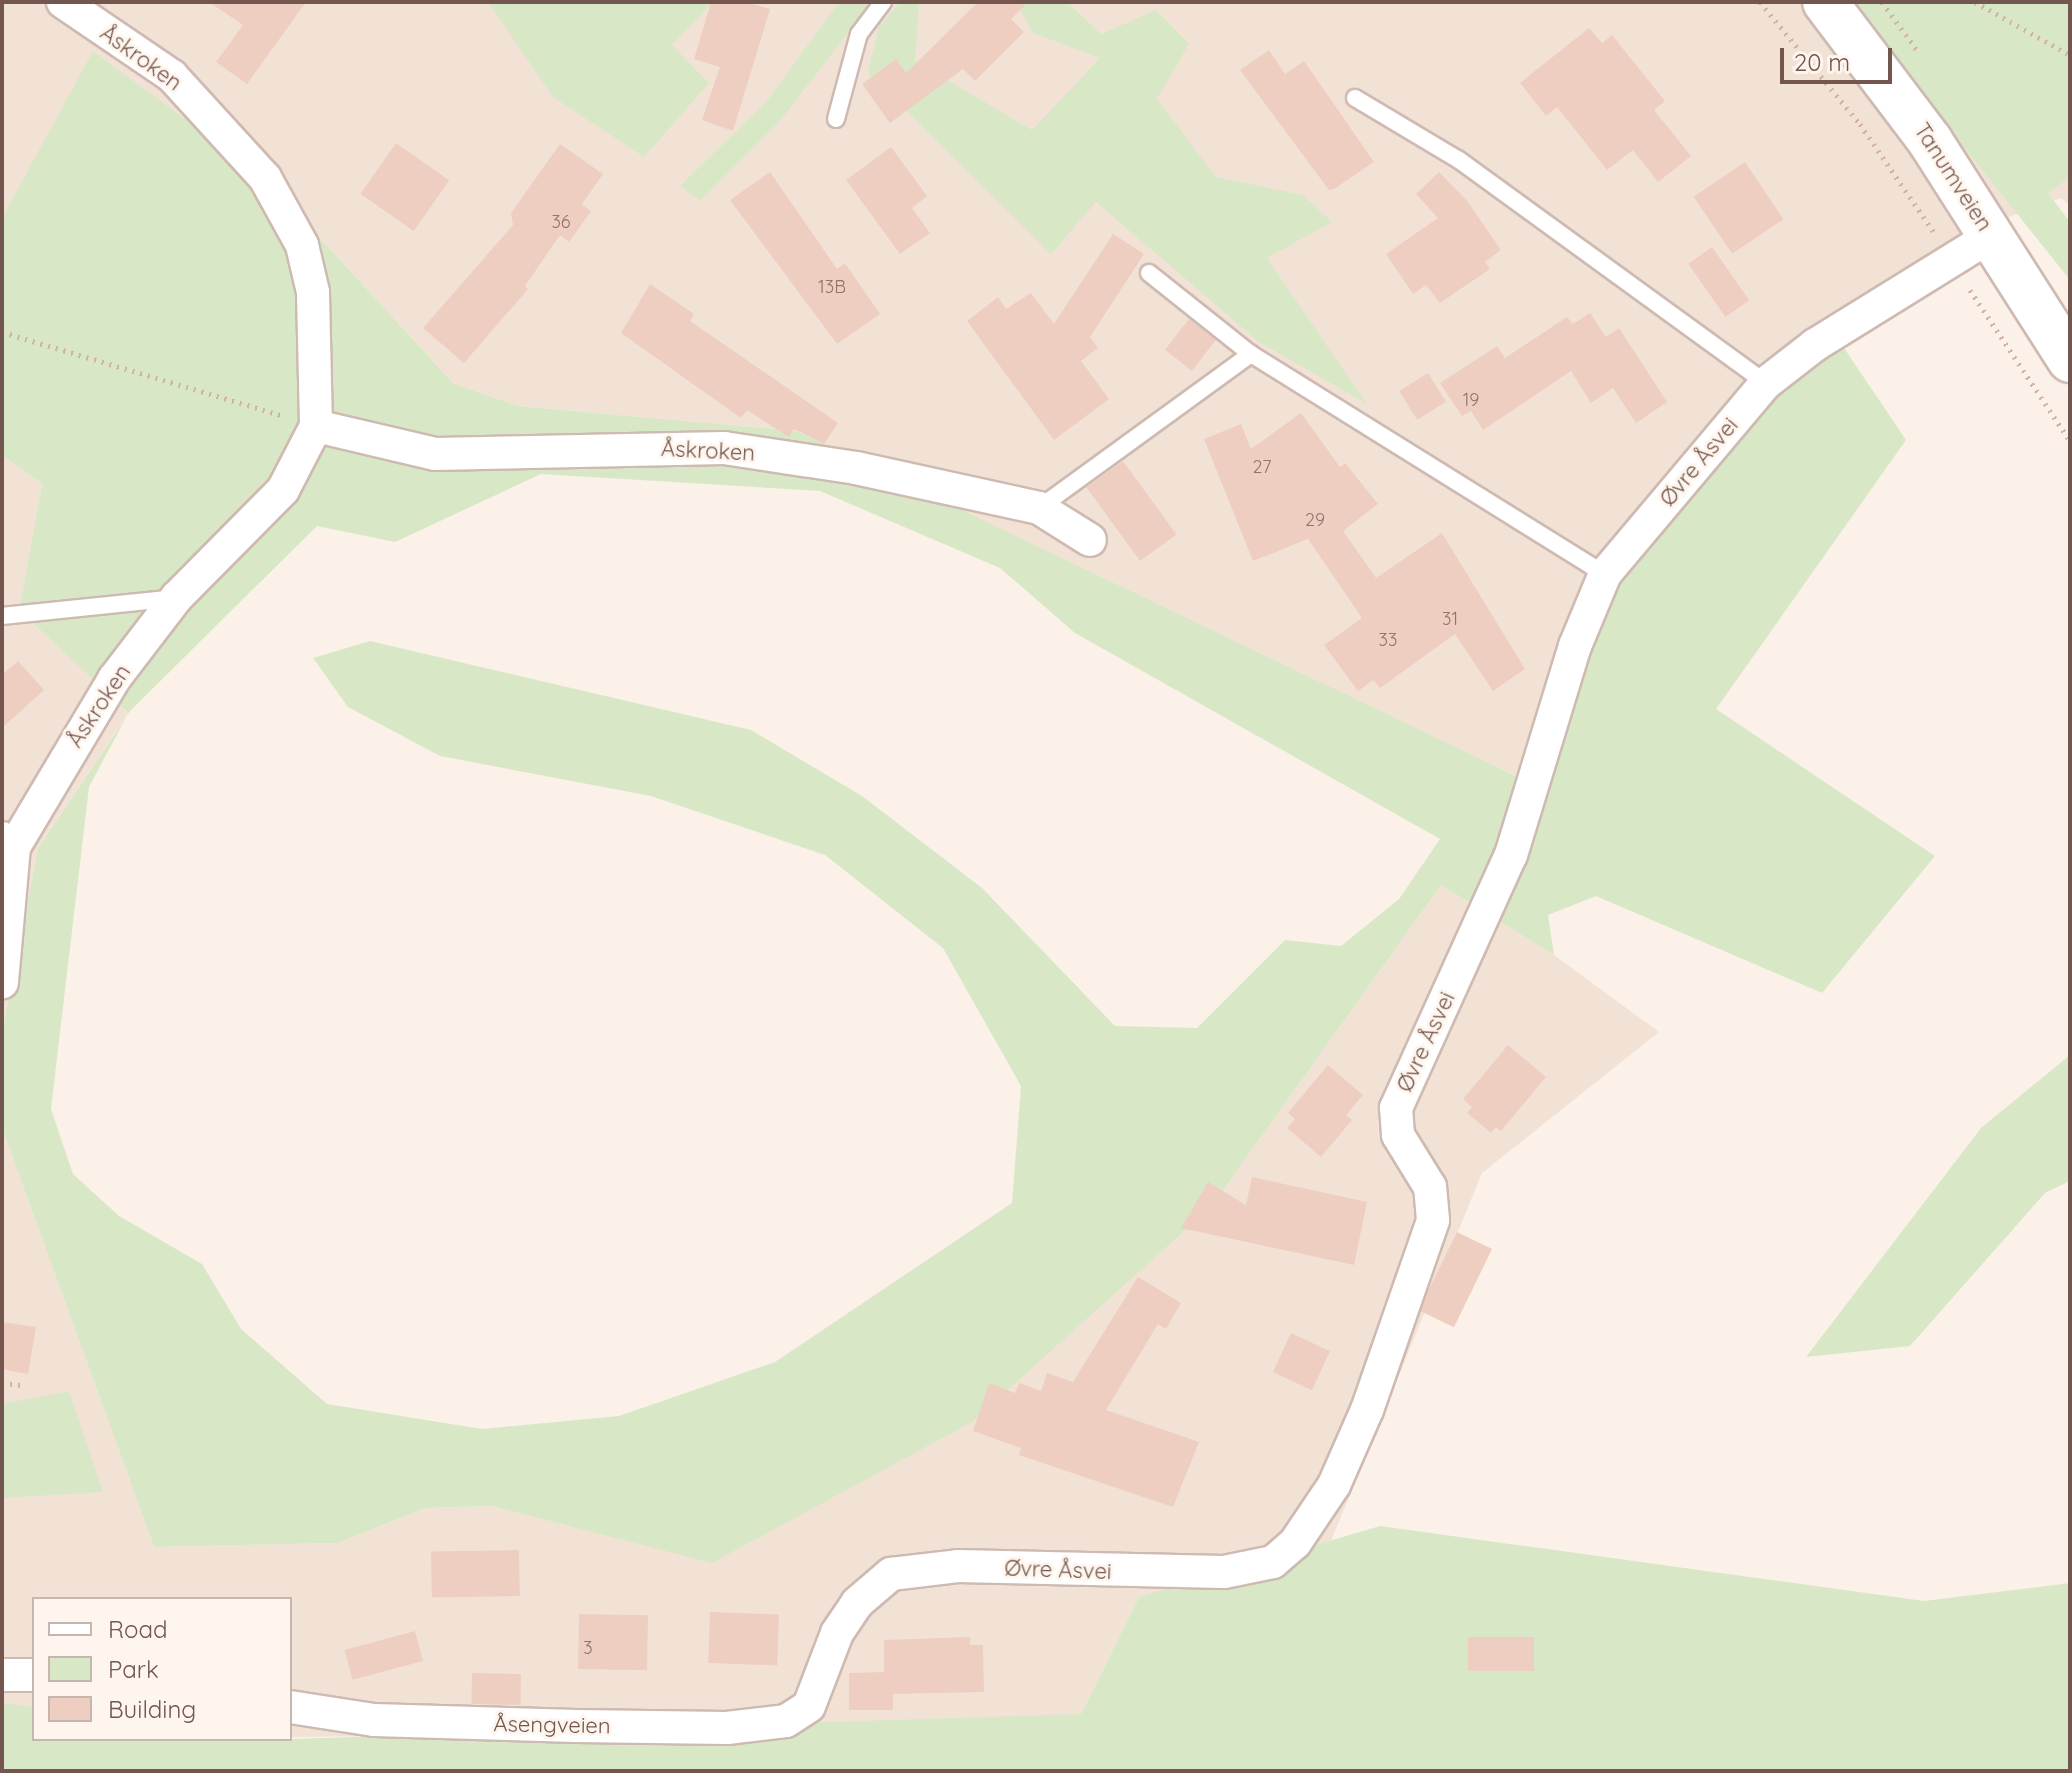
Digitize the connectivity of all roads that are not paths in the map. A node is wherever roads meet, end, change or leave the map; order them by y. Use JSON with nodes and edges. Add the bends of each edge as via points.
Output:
{"nodes":[{"id":1,"x":63,"y":2,"type":"edge"},
{"id":2,"x":883,"y":2,"type":"edge"},
{"id":3,"x":1825,"y":2,"type":"edge"},
{"id":4,"x":1355,"y":98,"type":"dead end"},
{"id":5,"x":836,"y":119,"type":"dead end"},
{"id":6,"x":1991,"y":236,"type":"junction"},
{"id":7,"x":1149,"y":273,"type":"dead end"},
{"id":8,"x":1251,"y":354,"type":"junction"},
{"id":9,"x":2070,"y":360,"type":"edge"},
{"id":10,"x":1766,"y":383,"type":"junction"},
{"id":11,"x":316,"y":426,"type":"junction"},
{"id":12,"x":1039,"y":508,"type":"junction"},
{"id":13,"x":1090,"y":540,"type":"dead end"},
{"id":14,"x":1605,"y":574,"type":"junction"},
{"id":15,"x":177,"y":597,"type":"junction"},
{"id":16,"x":2,"y":616,"type":"edge"},
{"id":17,"x":8,"y":843,"type":"edge"},
{"id":18,"x":2,"y":982,"type":"edge"},
{"id":19,"x":2,"y":1675,"type":"edge"},
{"id":20,"x":32,"y":1675,"type":"edge"},
{"id":21,"x":809,"y":1706,"type":"joint"},
{"id":22,"x":292,"y":1707,"type":"edge"}],
"edges":[{"from":1,"to":11,"type":"street","name":"Åskroken","via":[[172,76],[265,178],[302,245],[313,292],[318,330]]},
{"from":2,"to":5,"type":"lane","via":[[859,34]]},
{"from":3,"to":6,"type":"main road","name":"Tanumveien","via":[[1930,141]]},
{"from":4,"to":10,"type":"lane","via":[[1459,160]]},
{"from":6,"to":9,"type":"main road","name":"Tanumveien"},
{"from":6,"to":10,"type":"street","name":"Øvre Åsvei","via":[[1815,345]]},
{"from":7,"to":8,"type":"lane"},
{"from":8,"to":12,"type":"lane"},
{"from":8,"to":14,"type":"lane"},
{"from":10,"to":14,"type":"street","name":"Øvre Åsvei"},
{"from":11,"to":12,"type":"street","name":"Åskroken","via":[[435,454],[724,448],[856,468]]},
{"from":11,"to":15,"type":"street","name":"Åskroken","via":[[283,490]]},
{"from":12,"to":13,"type":"street","name":"Åskroken"},
{"from":14,"to":21,"type":"street","name":"Øvre Åsvei","via":[[1575,646],[1511,855],[1396,1108],[1398,1135],[1430,1187],[1433,1220],[1367,1410],[1334,1485],[1295,1543],[1273,1562],[1224,1572],[958,1566],[891,1574],[857,1603],[837,1633]]},
{"from":15,"to":16,"type":"lane"},
{"from":15,"to":17,"type":"street","name":"Åskroken","via":[[106,692]]},
{"from":17,"to":18,"type":"street"},
{"from":19,"to":20,"type":"street"},
{"from":21,"to":22,"type":"street","name":"Åsengveien","via":[[786,1721],[727,1728],[374,1720]]}]}
